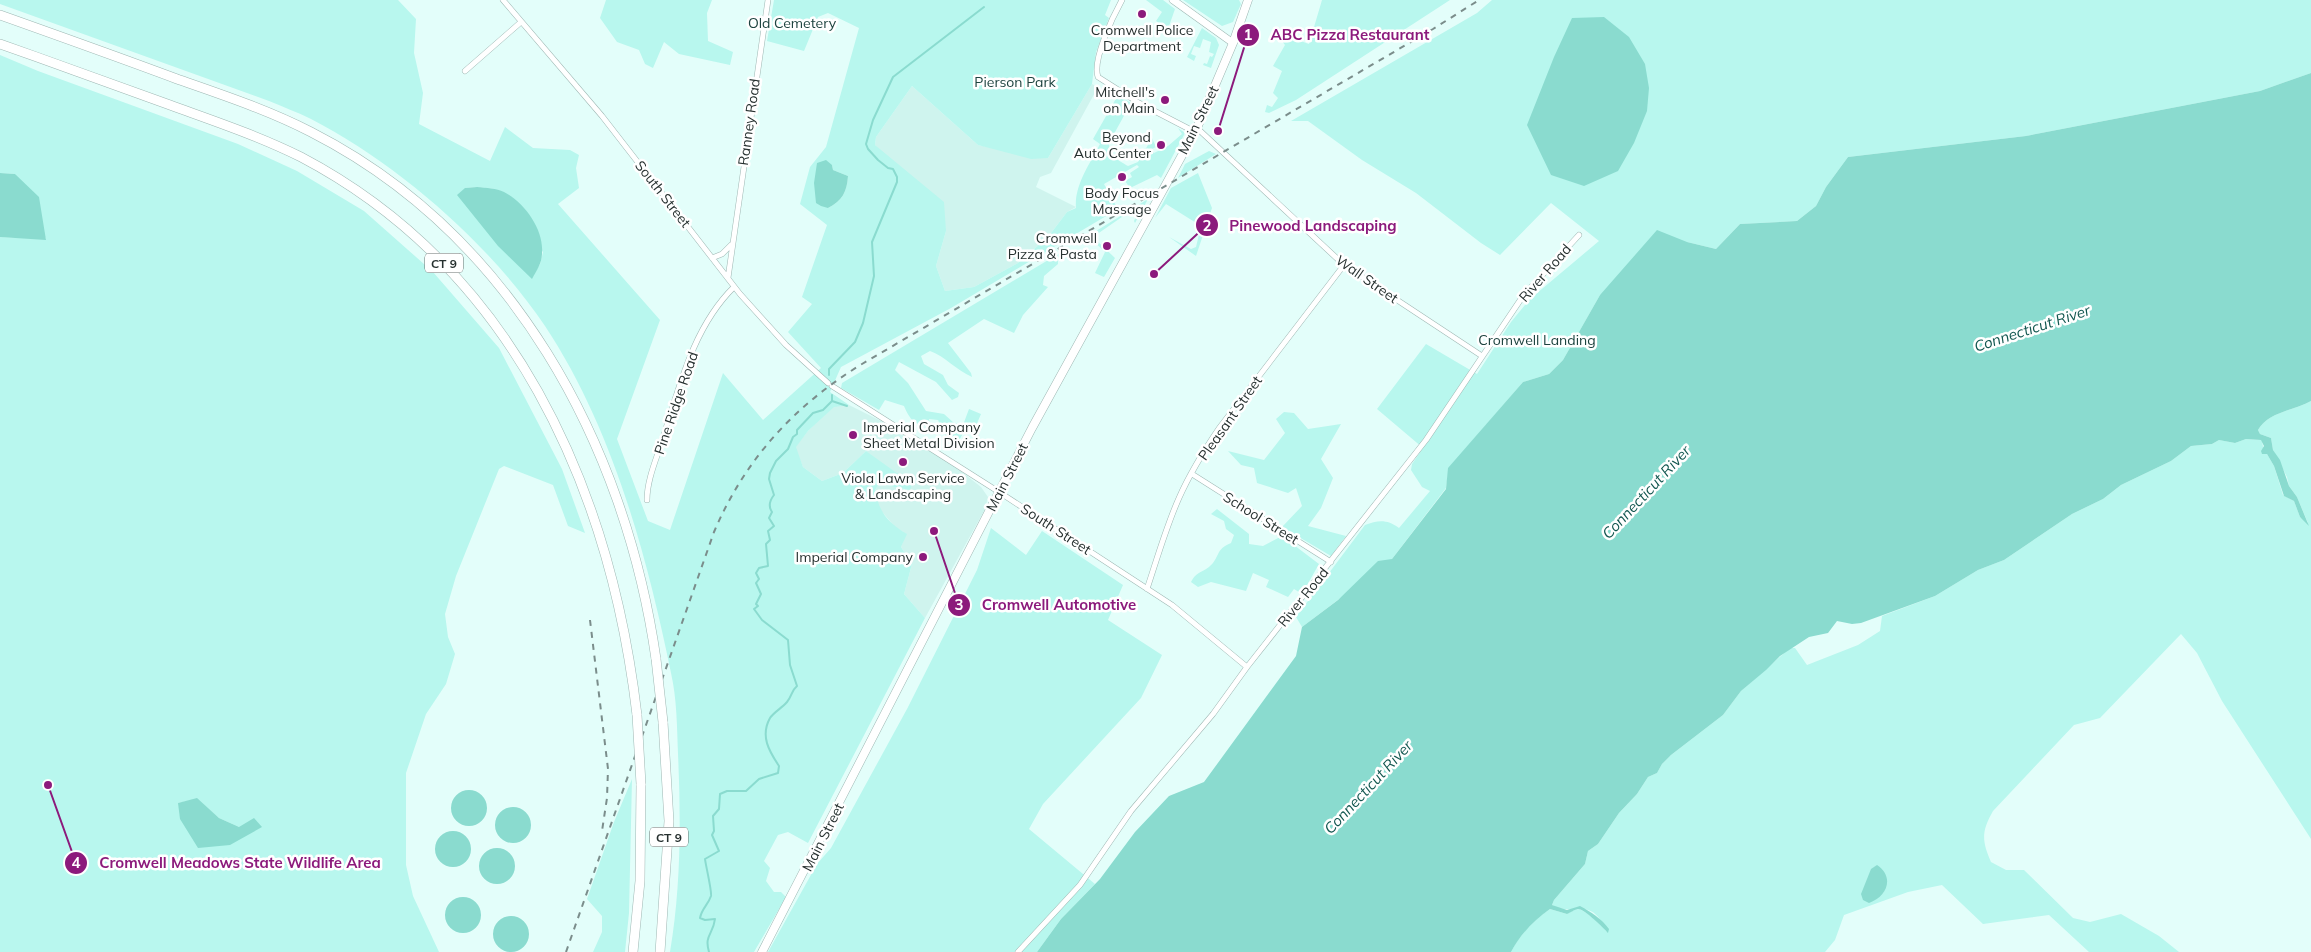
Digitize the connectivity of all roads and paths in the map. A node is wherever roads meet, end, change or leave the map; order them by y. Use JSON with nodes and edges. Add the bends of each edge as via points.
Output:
{"nodes":[{"id":1,"x":503,"y":0,"type":"edge"},
{"id":2,"x":768,"y":0,"type":"edge"},
{"id":3,"x":1122,"y":0,"type":"edge"},
{"id":4,"x":1173,"y":0,"type":"edge"},
{"id":5,"x":1248,"y":0,"type":"edge"},
{"id":6,"x":0,"y":15,"type":"edge"},
{"id":7,"x":521,"y":22,"type":"junction"},
{"id":8,"x":1233,"y":43,"type":"junction"},
{"id":9,"x":0,"y":44,"type":"edge"},
{"id":10,"x":465,"y":71,"type":"dead end"},
{"id":11,"x":1196,"y":130,"type":"junction"},
{"id":12,"x":1579,"y":235,"type":"dead end"},
{"id":13,"x":732,"y":245,"type":"junction"},
{"id":14,"x":712,"y":258,"type":"junction"},
{"id":15,"x":1344,"y":265,"type":"junction"},
{"id":16,"x":728,"y":278,"type":"junction"},
{"id":17,"x":734,"y":287,"type":"junction"},
{"id":18,"x":1482,"y":356,"type":"junction"},
{"id":19,"x":1192,"y":474,"type":"junction"},
{"id":20,"x":999,"y":492,"type":"junction"},
{"id":21,"x":647,"y":500,"type":"dead end"},
{"id":22,"x":1331,"y":562,"type":"junction"},
{"id":23,"x":1147,"y":590,"type":"junction"},
{"id":24,"x":1246,"y":667,"type":"junction"},
{"id":25,"x":633,"y":952,"type":"edge"},
{"id":26,"x":660,"y":952,"type":"edge"},
{"id":27,"x":762,"y":952,"type":"edge"},
{"id":28,"x":1018,"y":952,"type":"edge"}],
"edges":[{"from":1,"to":7,"type":"street","name":"South Street"},
{"from":2,"to":13,"type":"street","name":"Ranney Road"},
{"from":3,"to":11,"type":"street","name":"Wall Street","via":[[1102,46],[1098,77],[1139,103]]},
{"from":4,"to":8,"type":"main road"},
{"from":5,"to":8,"type":"main road","name":"Main Street"},
{"from":6,"to":26,"type":"highway","number":"CT 9","bridge":true,"via":[[237,100],[297,125],[340,148],[390,181],[460,242],[528,322],[583,417],[611,484],[648,615],[663,722],[669,821]]},
{"from":7,"to":10,"type":"street"},
{"from":7,"to":14,"type":"street","name":"South Street","via":[[602,116]]},
{"from":8,"to":11,"type":"main road","name":"Main Street"},
{"from":9,"to":25,"type":"highway","number":"CT 9","bridge":true,"via":[[228,126],[300,157],[344,183],[416,237],[453,273],[519,357],[566,446],[608,565],[625,636],[637,715],[641,784],[640,881]]},
{"from":11,"to":15,"type":"street","name":"Wall Street"},
{"from":11,"to":20,"type":"main road","name":"Main Street"},
{"from":12,"to":18,"type":"street","name":"River Road","via":[[1523,296]]},
{"from":13,"to":14,"type":"street"},
{"from":13,"to":16,"type":"street","name":"Ranney Road"},
{"from":14,"to":16,"type":"street","name":"South Street"},
{"from":15,"to":18,"type":"street","name":"Wall Street"},
{"from":15,"to":19,"type":"street","name":"Pleasant Street","via":[[1220,427]]},
{"from":16,"to":17,"type":"street","name":"South Street"},
{"from":17,"to":20,"type":"street","name":"South Street","via":[[786,345],[830,385]]},
{"from":17,"to":21,"type":"street","name":"Pine Ridge Road","via":[[718,304],[690,358],[653,469]]},
{"from":18,"to":22,"type":"street","name":"River Road","via":[[1426,440]]},
{"from":19,"to":22,"type":"street","name":"School Street"},
{"from":19,"to":23,"type":"street","name":"Pleasant Street","via":[[1171,518]]},
{"from":20,"to":23,"type":"street","name":"South Street"},
{"from":20,"to":27,"type":"main road","name":"Main Street"},
{"from":22,"to":24,"type":"street","name":"River Road"},
{"from":23,"to":24,"type":"street","name":"South Street"},
{"from":24,"to":28,"type":"street","name":"River Road","via":[[1213,714],[1132,812],[1080,885]]}]}
